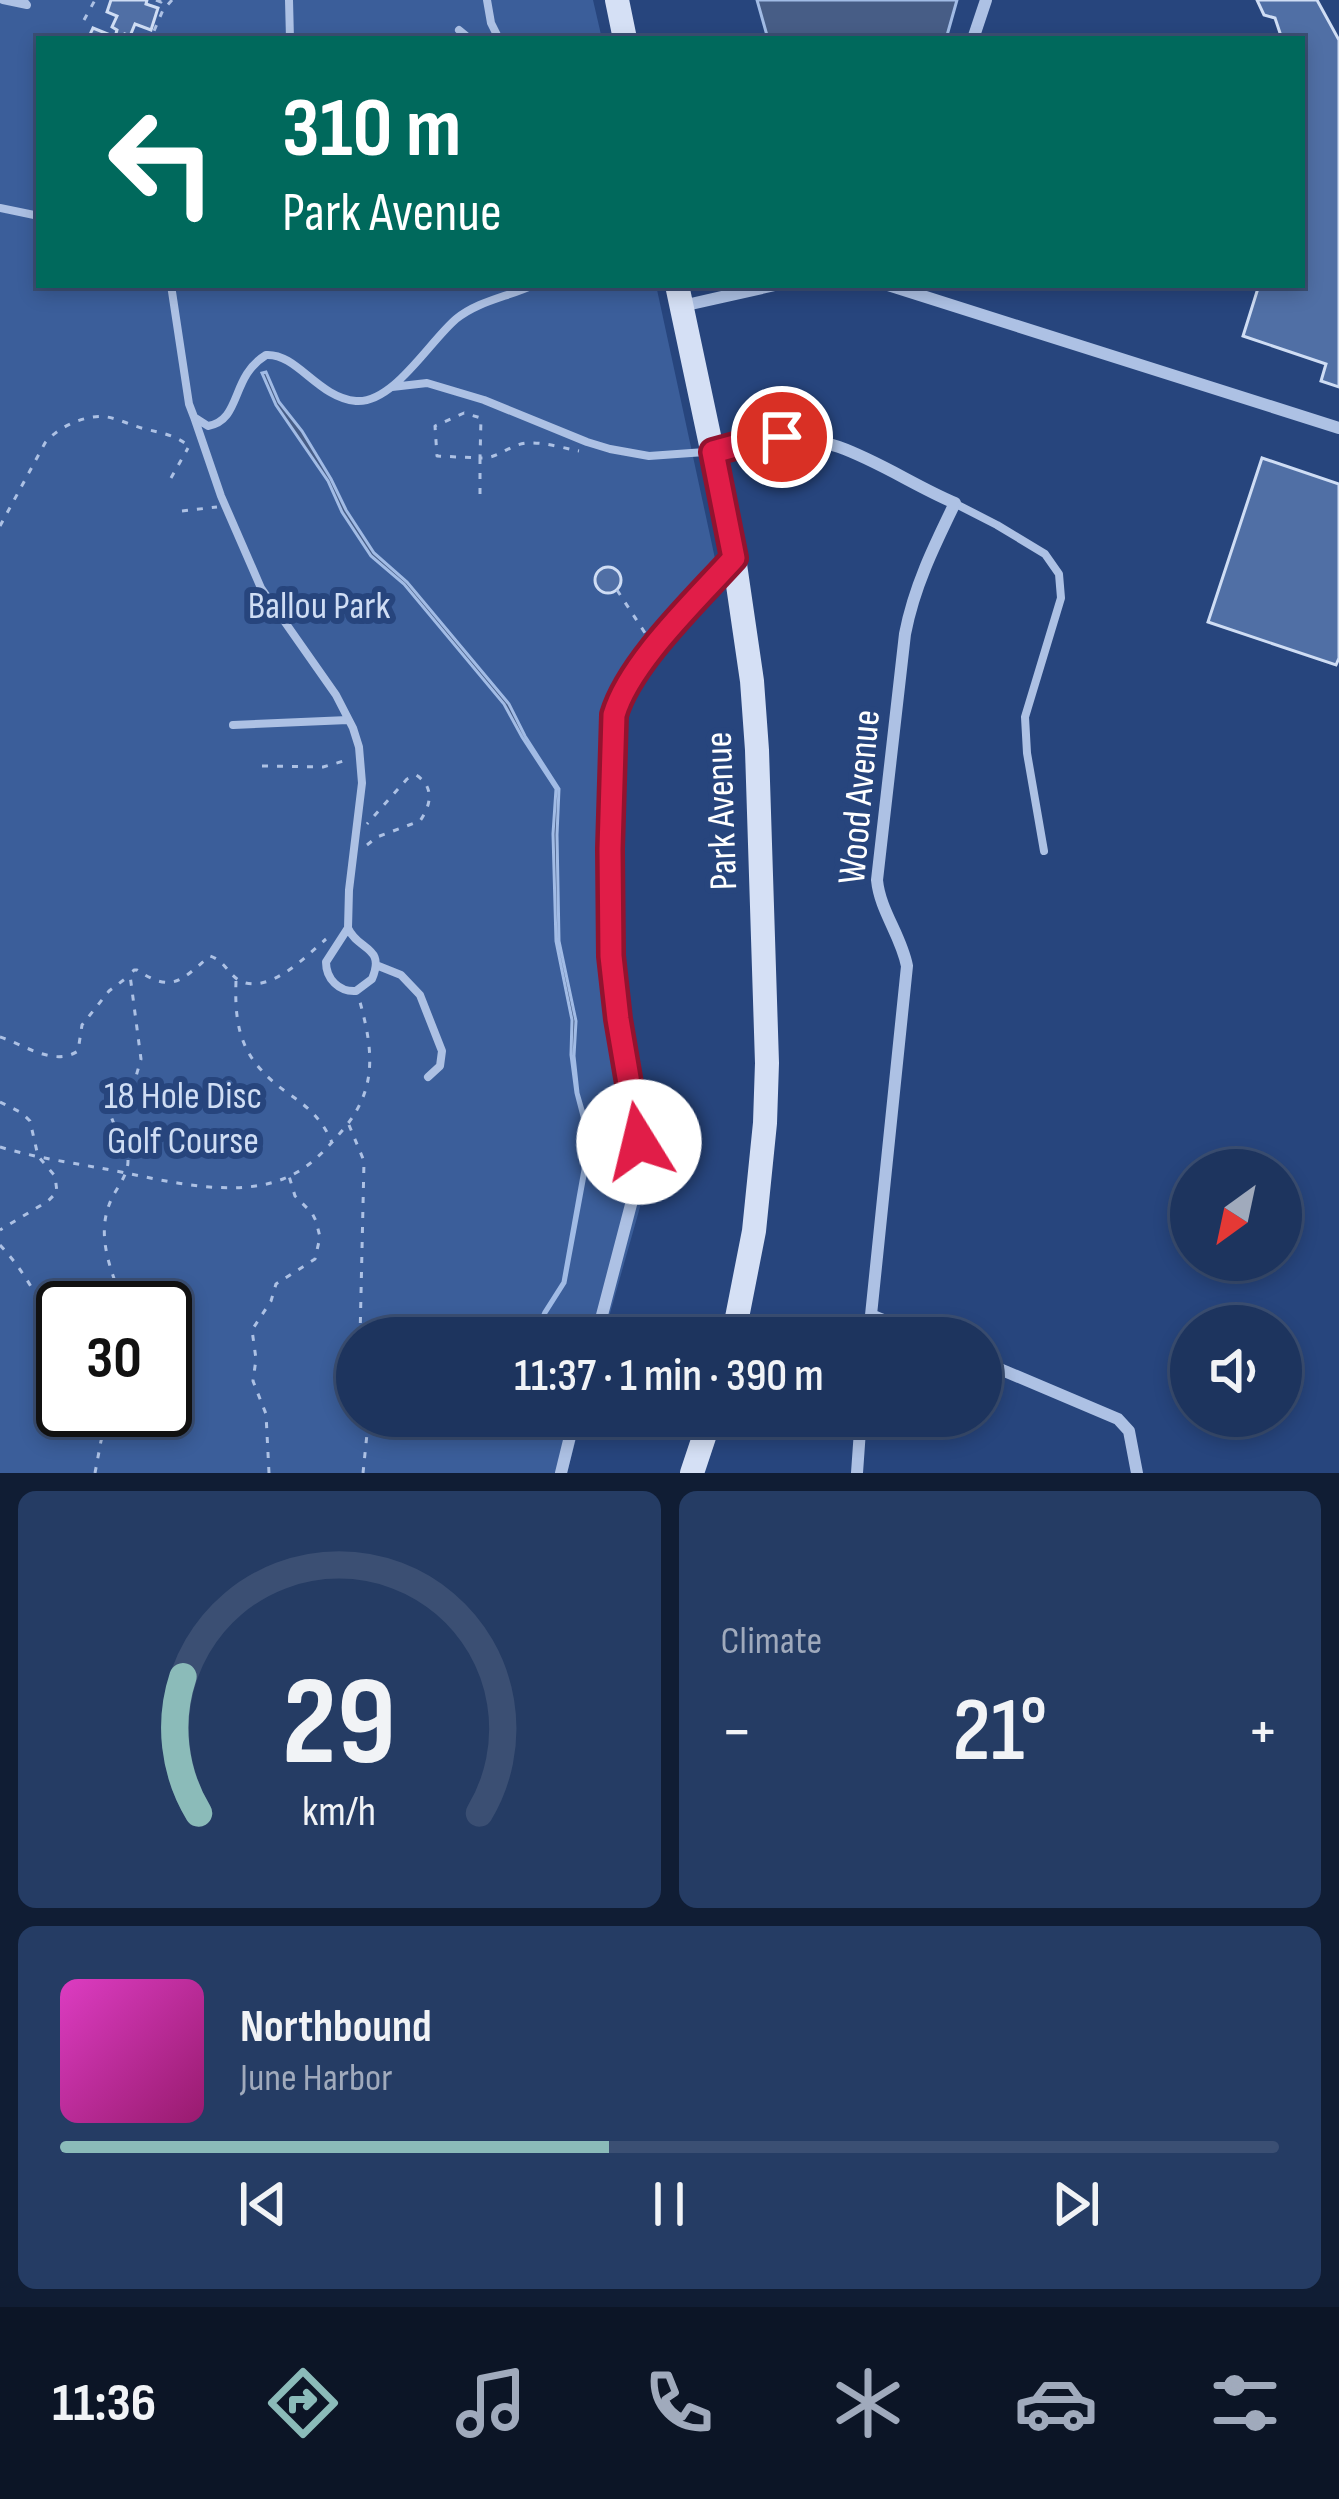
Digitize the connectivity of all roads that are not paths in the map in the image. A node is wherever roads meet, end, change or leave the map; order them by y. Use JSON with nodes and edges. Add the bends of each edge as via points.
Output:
{"nodes":[{"id":1,"x":3,"y":0,"type":"edge"},
{"id":2,"x":23,"y":0,"type":"edge"},
{"id":3,"x":289,"y":0,"type":"edge"},
{"id":4,"x":488,"y":0,"type":"edge"},
{"id":5,"x":617,"y":0,"type":"edge"},
{"id":6,"x":986,"y":0,"type":"edge"},
{"id":7,"x":459,"y":30,"type":"dead end"},
{"id":8,"x":290,"y":36,"type":"edge"},
{"id":9,"x":466,"y":36,"type":"edge"},
{"id":10,"x":497,"y":36,"type":"edge"},
{"id":11,"x":624,"y":36,"type":"edge"},
{"id":12,"x":974,"y":36,"type":"edge"},
{"id":13,"x":0,"y":208,"type":"edge"},
{"id":14,"x":36,"y":215,"type":"edge"},
{"id":15,"x":172,"y":288,"type":"edge"},
{"id":16,"x":525,"y":288,"type":"edge"},
{"id":17,"x":749,"y":288,"type":"edge"},
{"id":18,"x":901,"y":288,"type":"edge"},
{"id":19,"x":680,"y":296,"type":"edge"},
{"id":20,"x":391,"y":387,"type":"junction"},
{"id":21,"x":194,"y":417,"type":"junction"},
{"id":22,"x":1339,"y":428,"type":"edge"},
{"id":23,"x":713,"y":452,"type":"junction"},
{"id":24,"x":955,"y":503,"type":"junction"},
{"id":25,"x":734,"y":558,"type":"junction"},
{"id":26,"x":349,"y":719,"type":"junction"},
{"id":27,"x":233,"y":725,"type":"dead end"},
{"id":28,"x":1044,"y":851,"type":"dead end"},
{"id":29,"x":348,"y":928,"type":"junction"},
{"id":30,"x":376,"y":965,"type":"junction"},
{"id":31,"x":428,"y":1077,"type":"dead end"},
{"id":32,"x":871,"y":1315,"type":"joint"},
{"id":33,"x":602,"y":1317,"type":"edge"},
{"id":34,"x":737,"y":1317,"type":"edge"},
{"id":35,"x":876,"y":1317,"type":"edge"},
{"id":36,"x":1002,"y":1370,"type":"edge"},
{"id":37,"x":569,"y":1437,"type":"edge"},
{"id":38,"x":704,"y":1437,"type":"edge"},
{"id":39,"x":859,"y":1437,"type":"edge"},
{"id":40,"x":560,"y":1473,"type":"edge"},
{"id":41,"x":692,"y":1473,"type":"edge"},
{"id":42,"x":856,"y":1473,"type":"edge"},
{"id":43,"x":1137,"y":1473,"type":"edge"}],
"edges":[{"from":1,"to":2,"type":"lane","via":[[27,5]]},
{"from":3,"to":8,"type":"lane"},
{"from":4,"to":10,"type":"lane"},
{"from":5,"to":11,"type":"main road"},
{"from":6,"to":12,"type":"street"},
{"from":7,"to":9,"type":"lane"},
{"from":13,"to":14,"type":"lane"},
{"from":15,"to":21,"type":"lane"},
{"from":16,"to":20,"type":"lane","via":[[466,311]]},
{"from":17,"to":19,"type":"street"},
{"from":18,"to":22,"type":"street"},
{"from":19,"to":23,"type":"main road","name":"Park Avenue"},
{"from":20,"to":21,"type":"lane","via":[[349,400],[282,355],[266,355],[248,369],[223,422],[208,426]]},
{"from":20,"to":23,"type":"lane","via":[[428,383],[610,449]]},
{"from":21,"to":26,"type":"lane","via":[[261,588]]},
{"from":23,"to":24,"type":"street","via":[[764,438],[821,442]]},
{"from":23,"to":25,"type":"main road","name":"Park Avenue"},
{"from":24,"to":28,"type":"lane","via":[[1045,554],[1059,574],[1061,598],[1025,716]]},
{"from":24,"to":32,"type":"street","name":"Wood Avenue","via":[[910,605],[877,880],[907,966]]},
{"from":25,"to":33,"type":"street","via":[[638,667],[614,715],[611,956],[639,1142]]},
{"from":25,"to":34,"type":"main road","name":"Park Avenue","via":[[757,750],[766,1063],[760,1187]]},
{"from":26,"to":27,"type":"lane"},
{"from":26,"to":29,"type":"lane","via":[[362,783]]},
{"from":29,"to":30,"type":"lane"},
{"from":29,"to":30,"type":"lane","via":[[329,956],[330,978],[356,991]]},
{"from":30,"to":31,"type":"lane","via":[[400,974],[420,995],[442,1051]]},
{"from":32,"to":35,"type":"street"},
{"from":36,"to":43,"type":"street","via":[[1118,1419],[1130,1431]]},
{"from":37,"to":40,"type":"street"},
{"from":38,"to":41,"type":"main road"},
{"from":39,"to":42,"type":"street"}]}
